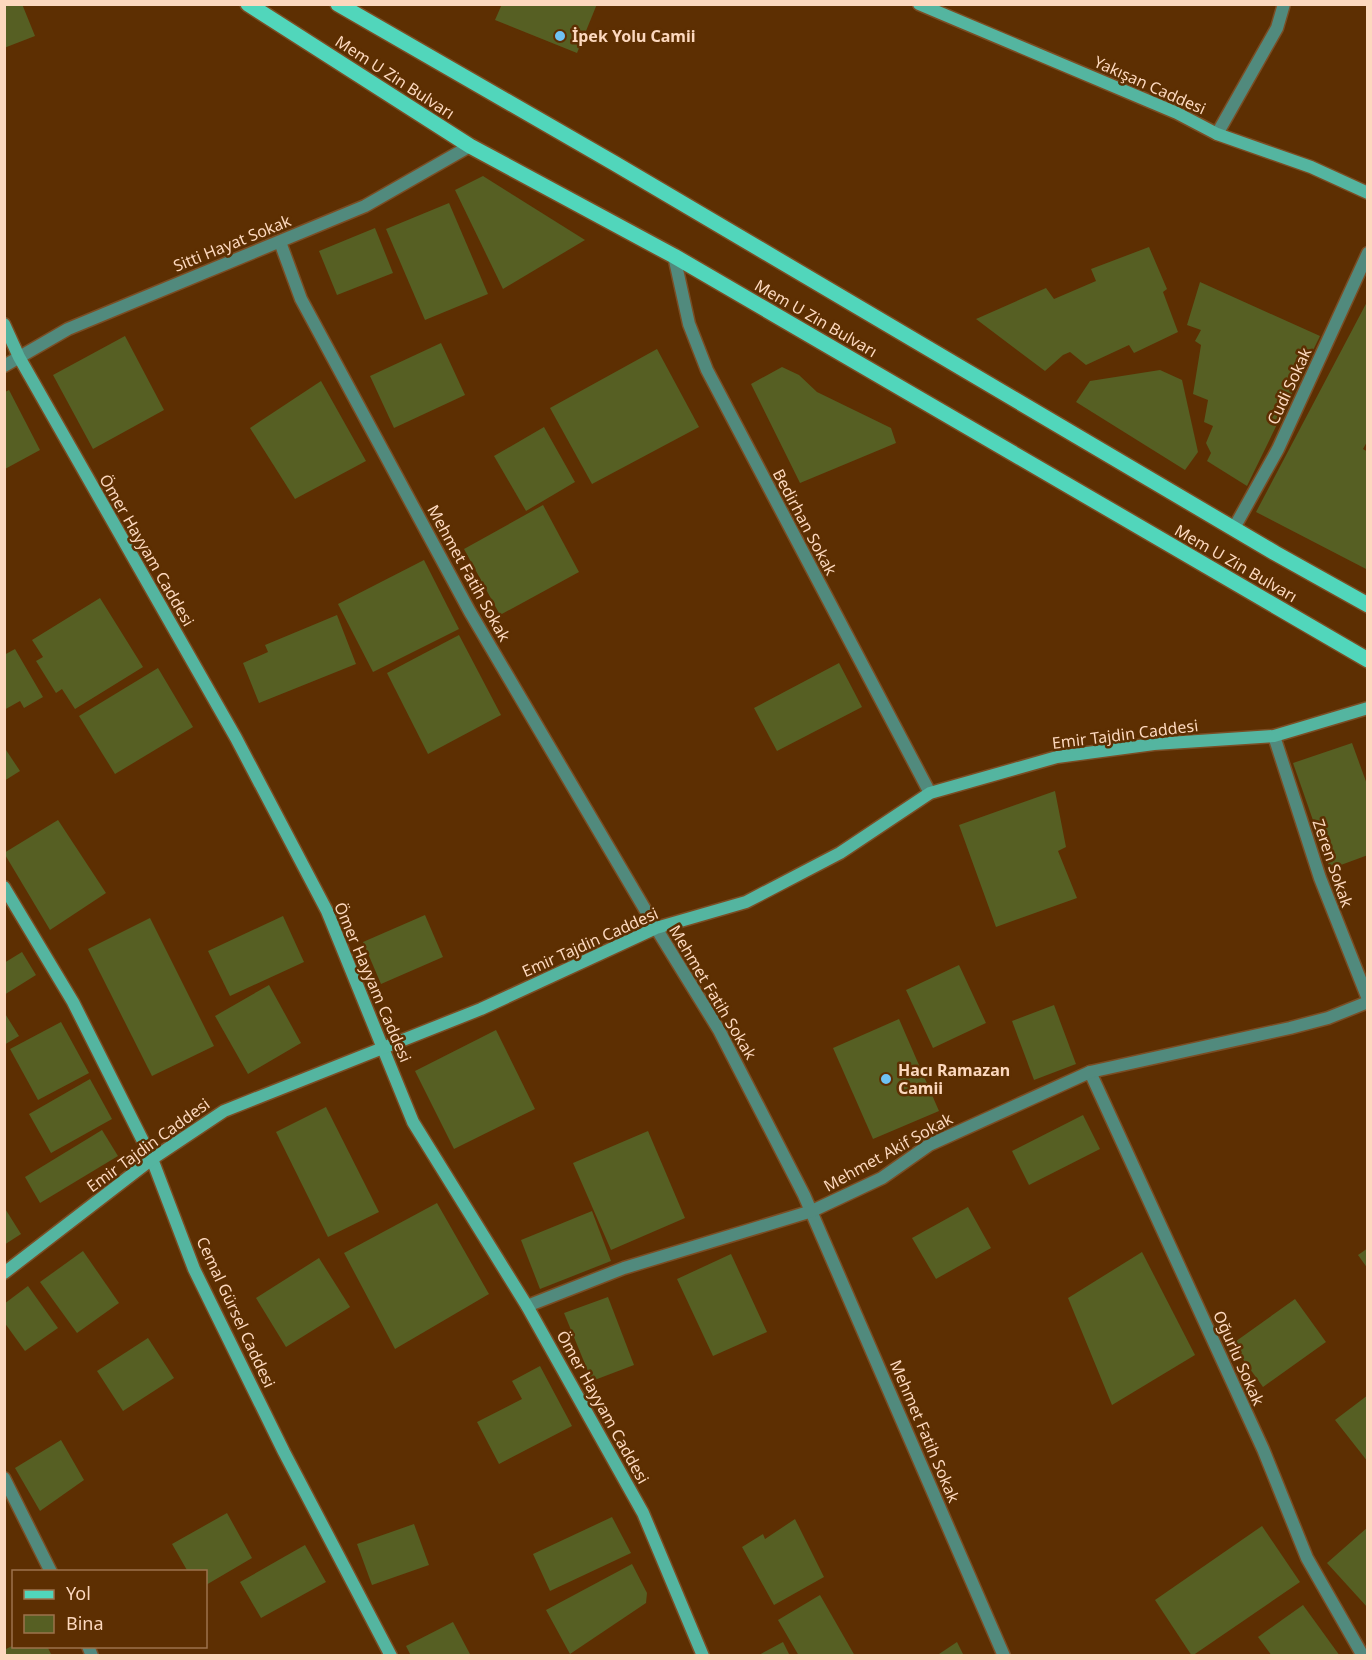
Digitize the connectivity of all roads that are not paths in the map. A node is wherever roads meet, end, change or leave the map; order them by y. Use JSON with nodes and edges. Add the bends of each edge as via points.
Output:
{"nodes":[{"id":1,"x":248,"y":4,"type":"edge"},
{"id":2,"x":338,"y":4,"type":"edge"},
{"id":3,"x":919,"y":4,"type":"edge"},
{"id":4,"x":1284,"y":4,"type":"edge"},
{"id":5,"x":1217,"y":134,"type":"junction"},
{"id":6,"x":470,"y":146,"type":"junction"},
{"id":7,"x":1368,"y":193,"type":"edge"},
{"id":8,"x":280,"y":242,"type":"junction"},
{"id":9,"x":1368,"y":254,"type":"edge"},
{"id":10,"x":674,"y":256,"type":"junction"},
{"id":11,"x":4,"y":324,"type":"edge"},
{"id":12,"x":19,"y":357,"type":"junction"},
{"id":13,"x":4,"y":366,"type":"edge"},
{"id":14,"x":1234,"y":528,"type":"junction"},
{"id":15,"x":1368,"y":605,"type":"edge"},
{"id":16,"x":1368,"y":660,"type":"edge"},
{"id":17,"x":1368,"y":708,"type":"edge"},
{"id":18,"x":1274,"y":736,"type":"junction"},
{"id":19,"x":930,"y":793,"type":"junction"},
{"id":20,"x":4,"y":887,"type":"edge"},
{"id":21,"x":656,"y":928,"type":"junction"},
{"id":22,"x":1368,"y":1000,"type":"edge"},
{"id":23,"x":383,"y":1046,"type":"junction"},
{"id":24,"x":1090,"y":1072,"type":"junction"},
{"id":25,"x":152,"y":1159,"type":"junction"},
{"id":26,"x":812,"y":1211,"type":"junction"},
{"id":27,"x":4,"y":1273,"type":"edge"},
{"id":28,"x":527,"y":1306,"type":"junction"},
{"id":29,"x":4,"y":1478,"type":"edge"},
{"id":30,"x":50,"y":1570,"type":"edge"},
{"id":31,"x":391,"y":1656,"type":"edge"},
{"id":32,"x":703,"y":1656,"type":"edge"},
{"id":33,"x":1004,"y":1656,"type":"edge"},
{"id":34,"x":1363,"y":1656,"type":"edge"}],
"edges":[{"from":1,"to":6,"type":"main road","name":"Mem U Zin Bulvarı"},
{"from":2,"to":14,"type":"main road","name":"Mem U Zin Bulvarı"},
{"from":3,"to":5,"type":"street","name":"Yakışan Caddesi","via":[[1177,112]]},
{"from":4,"to":5,"type":"street","via":[[1277,28]]},
{"from":5,"to":7,"type":"street","name":"Yakışan Caddesi","via":[[1311,167]]},
{"from":6,"to":8,"type":"street","name":"Sitti Hayat Sokak","via":[[365,206]]},
{"from":6,"to":10,"type":"main road","name":"Mem U Zin Bulvarı"},
{"from":8,"to":12,"type":"street","name":"Sitti Hayat Sokak","via":[[68,329]]},
{"from":8,"to":21,"type":"street","name":"Mehmet Fatih Sokak","via":[[302,299],[470,612]]},
{"from":9,"to":14,"type":"street","name":"Cudi Sokak","via":[[1278,449]]},
{"from":10,"to":16,"type":"main road","name":"Mem U Zin Bulvarı"},
{"from":10,"to":19,"type":"street","name":"Bedirhan Sokak","via":[[689,324],[706,370]]},
{"from":11,"to":12,"type":"street","name":"Ömer Hayyam Caddesi"},
{"from":12,"to":13,"type":"street","name":"Sitti Hayat Sokak"},
{"from":12,"to":23,"type":"street","name":"Ömer Hayyam Caddesi","via":[[237,738],[327,911]]},
{"from":14,"to":15,"type":"main road","name":"Mem U Zin Bulvarı"},
{"from":17,"to":18,"type":"street","name":"Emir Tajdin Caddesi"},
{"from":18,"to":19,"type":"street","name":"Emir Tajdin Caddesi","via":[[1154,744],[1057,757]]},
{"from":18,"to":22,"type":"street","name":"Zeren Sokak","via":[[1320,879]]},
{"from":19,"to":21,"type":"street","name":"Emir Tajdin Caddesi","via":[[840,853],[746,902]]},
{"from":20,"to":25,"type":"street","name":"Cemal Gürsel Caddesi","via":[[73,1002]]},
{"from":21,"to":23,"type":"street","name":"Emir Tajdin Caddesi","via":[[481,1009]]},
{"from":21,"to":26,"type":"street","name":"Mehmet Fatih Sokak","via":[[719,1030]]},
{"from":22,"to":24,"type":"street","name":"Mehmet Akif Sokak","via":[[1328,1018],[1290,1028]]},
{"from":23,"to":25,"type":"street","name":"Emir Tajdin Caddesi","via":[[224,1111]]},
{"from":23,"to":28,"type":"street","name":"Ömer Hayyam Caddesi","via":[[412,1122]]},
{"from":24,"to":26,"type":"street","name":"Mehmet Akif Sokak","via":[[929,1145],[882,1178]]},
{"from":24,"to":34,"type":"street","name":"Oğurlu Sokak","via":[[1258,1439],[1308,1558]]},
{"from":25,"to":27,"type":"street","name":"Emir Tajdin Caddesi"},
{"from":25,"to":31,"type":"street","name":"Cemal Gürsel Caddesi","via":[[194,1269]]},
{"from":26,"to":28,"type":"street","name":"Mehmet Akif Sokak","via":[[624,1268]]},
{"from":26,"to":33,"type":"street","name":"Mehmet Fatih Sokak"},
{"from":28,"to":32,"type":"street","name":"Ömer Hayyam Caddesi","via":[[643,1513]]},
{"from":29,"to":30,"type":"street"}]}
